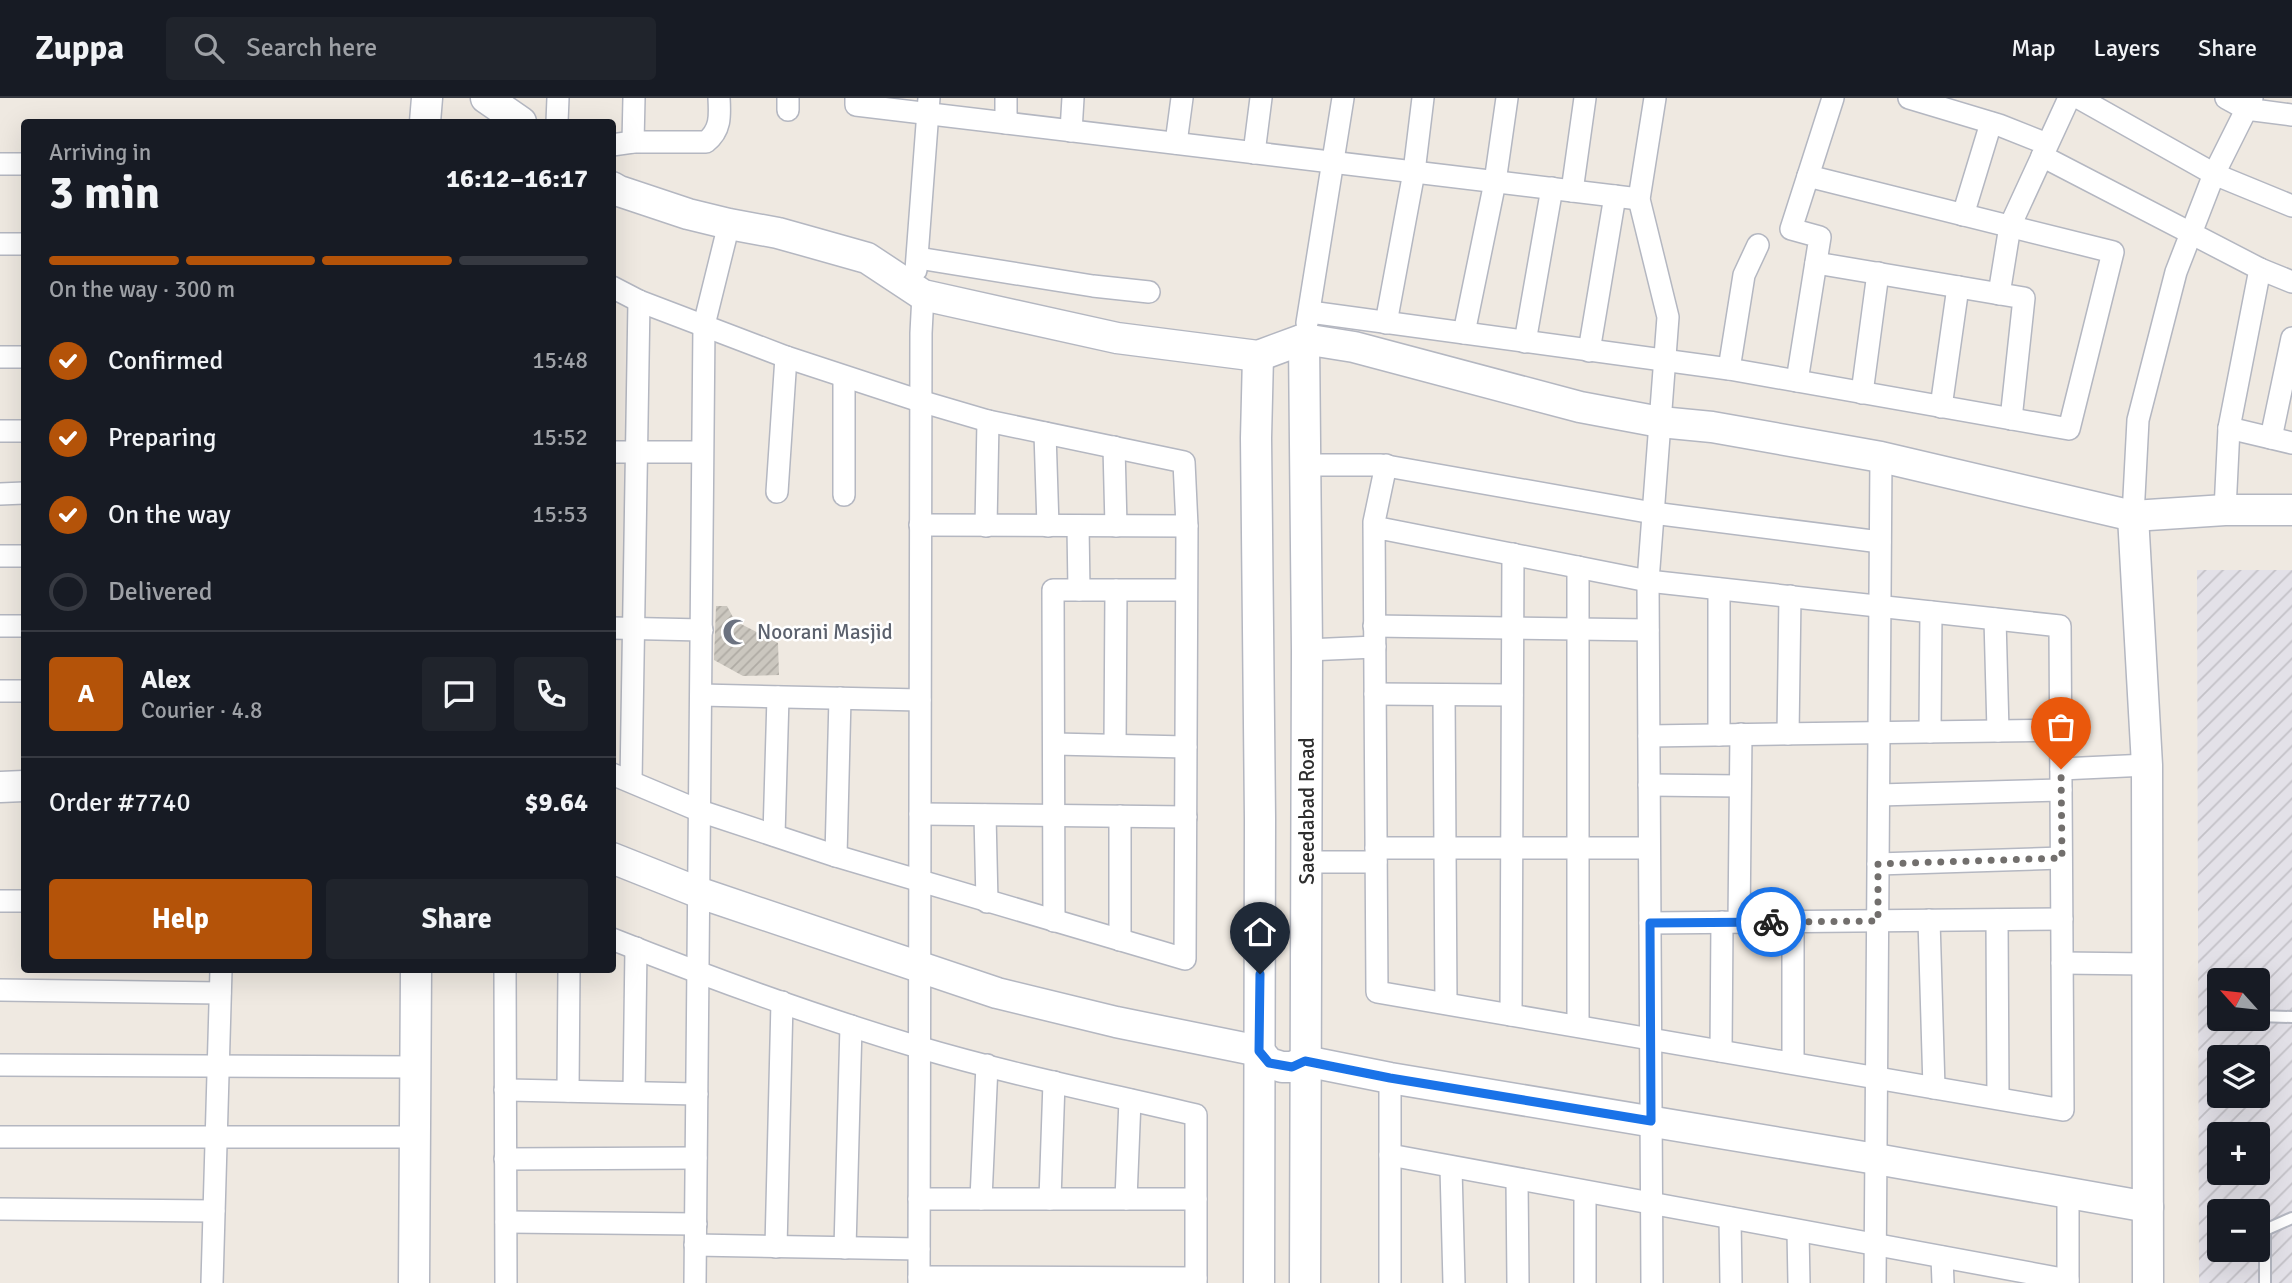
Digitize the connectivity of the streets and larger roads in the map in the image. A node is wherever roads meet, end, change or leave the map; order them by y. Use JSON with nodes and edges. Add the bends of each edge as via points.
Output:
{"nodes":[{"id":1,"x":427,"y":98,"type":"edge"},
{"id":2,"x":558,"y":98,"type":"edge"},
{"id":3,"x":634,"y":98,"type":"edge"},
{"id":4,"x":719,"y":98,"type":"edge"},
{"id":5,"x":856,"y":98,"type":"edge"},
{"id":6,"x":1006,"y":98,"type":"edge"},
{"id":7,"x":1073,"y":98,"type":"edge"},
{"id":8,"x":1182,"y":98,"type":"edge"},
{"id":9,"x":1261,"y":98,"type":"edge"},
{"id":10,"x":1343,"y":98,"type":"edge"},
{"id":11,"x":1423,"y":98,"type":"edge"},
{"id":12,"x":1507,"y":98,"type":"edge"},
{"id":13,"x":1585,"y":98,"type":"edge"},
{"id":14,"x":1655,"y":98,"type":"edge"},
{"id":15,"x":1833,"y":98,"type":"edge"},
{"id":16,"x":1909,"y":98,"type":"edge"},
{"id":17,"x":2069,"y":98,"type":"edge"},
{"id":18,"x":2079,"y":98,"type":"edge"},
{"id":19,"x":2226,"y":98,"type":"edge"},
{"id":20,"x":489,"y":99,"type":"edge"},
{"id":21,"x":2249,"y":103,"type":"edge"},
{"id":22,"x":929,"y":106,"type":"edge"},
{"id":23,"x":2292,"y":115,"type":"edge"},
{"id":24,"x":425,"y":119,"type":"edge"},
{"id":25,"x":518,"y":119,"type":"edge"},
{"id":26,"x":556,"y":119,"type":"edge"},
{"id":27,"x":1006,"y":123,"type":"junction"},
{"id":28,"x":1991,"y":123,"type":"junction"},
{"id":29,"x":1071,"y":131,"type":"junction"},
{"id":30,"x":623,"y":144,"type":"edge"},
{"id":31,"x":1176,"y":144,"type":"junction"},
{"id":32,"x":2045,"y":150,"type":"junction"},
{"id":33,"x":1254,"y":153,"type":"junction"},
{"id":34,"x":1333,"y":162,"type":"junction"},
{"id":35,"x":0,"y":164,"type":"edge"},
{"id":36,"x":21,"y":164,"type":"edge"},
{"id":37,"x":1414,"y":172,"type":"junction"},
{"id":38,"x":2214,"y":174,"type":"junction"},
{"id":39,"x":1808,"y":176,"type":"junction"},
{"id":40,"x":1495,"y":182,"type":"junction"},
{"id":41,"x":616,"y":189,"type":"edge"},
{"id":42,"x":1562,"y":190,"type":"junction"},
{"id":43,"x":1615,"y":196,"type":"junction"},
{"id":44,"x":1639,"y":199,"type":"junction"},
{"id":45,"x":2292,"y":206,"type":"edge"},
{"id":46,"x":1963,"y":215,"type":"junction"},
{"id":47,"x":729,"y":224,"type":"junction"},
{"id":48,"x":2010,"y":226,"type":"junction"},
{"id":49,"x":2190,"y":234,"type":"junction"},
{"id":50,"x":0,"y":244,"type":"edge"},
{"id":51,"x":21,"y":244,"type":"edge"},
{"id":52,"x":1758,"y":245,"type":"dead end"},
{"id":53,"x":918,"y":258,"type":"junction"},
{"id":54,"x":1816,"y":263,"type":"junction"},
{"id":55,"x":2260,"y":269,"type":"junction"},
{"id":56,"x":1878,"y":273,"type":"junction"},
{"id":57,"x":2292,"y":282,"type":"edge"},
{"id":58,"x":1958,"y":287,"type":"junction"},
{"id":59,"x":616,"y":289,"type":"edge"},
{"id":60,"x":1149,"y":292,"type":"dead end"},
{"id":61,"x":918,"y":293,"type":"junction"},
{"id":62,"x":1999,"y":294,"type":"junction"},
{"id":63,"x":639,"y":300,"type":"junction"},
{"id":64,"x":1386,"y":323,"type":"junction"},
{"id":65,"x":704,"y":324,"type":"junction"},
{"id":66,"x":1307,"y":326,"type":"junction"},
{"id":67,"x":1464,"y":333,"type":"junction"},
{"id":68,"x":2292,"y":338,"type":"edge"},
{"id":69,"x":1525,"y":342,"type":"junction"},
{"id":70,"x":1589,"y":351,"type":"junction"},
{"id":71,"x":786,"y":356,"type":"junction"},
{"id":72,"x":1258,"y":356,"type":"junction"},
{"id":73,"x":0,"y":357,"type":"edge"},
{"id":74,"x":21,"y":357,"type":"edge"},
{"id":75,"x":1665,"y":361,"type":"junction"},
{"id":76,"x":1729,"y":369,"type":"junction"},
{"id":77,"x":844,"y":377,"type":"junction"},
{"id":78,"x":1797,"y":381,"type":"junction"},
{"id":79,"x":1862,"y":393,"type":"junction"},
{"id":80,"x":920,"y":401,"type":"junction"},
{"id":81,"x":1941,"y":407,"type":"junction"},
{"id":82,"x":2011,"y":419,"type":"junction"},
{"id":83,"x":988,"y":421,"type":"junction"},
{"id":84,"x":1660,"y":422,"type":"junction"},
{"id":85,"x":2229,"y":428,"type":"junction"},
{"id":86,"x":0,"y":431,"type":"edge"},
{"id":87,"x":21,"y":431,"type":"edge"},
{"id":88,"x":1045,"y":433,"type":"junction"},
{"id":89,"x":2271,"y":438,"type":"junction"},
{"id":90,"x":2292,"y":443,"type":"edge"},
{"id":91,"x":1114,"y":447,"type":"junction"},
{"id":92,"x":616,"y":452,"type":"edge"},
{"id":93,"x":636,"y":452,"type":"junction"},
{"id":94,"x":702,"y":452,"type":"junction"},
{"id":95,"x":1881,"y":457,"type":"junction"},
{"id":96,"x":1306,"y":465,"type":"junction"},
{"id":97,"x":1386,"y":465,"type":"junction"},
{"id":98,"x":777,"y":492,"type":"dead end"},
{"id":99,"x":21,"y":493,"type":"edge"},
{"id":100,"x":0,"y":494,"type":"edge"},
{"id":101,"x":844,"y":495,"type":"dead end"},
{"id":102,"x":2225,"y":510,"type":"junction"},
{"id":103,"x":2292,"y":510,"type":"edge"},
{"id":104,"x":1653,"y":513,"type":"junction"},
{"id":105,"x":2133,"y":516,"type":"junction"},
{"id":106,"x":920,"y":525,"type":"junction"},
{"id":107,"x":986,"y":526,"type":"junction"},
{"id":108,"x":1048,"y":526,"type":"junction"},
{"id":109,"x":1078,"y":526,"type":"junction"},
{"id":110,"x":1116,"y":526,"type":"junction"},
{"id":111,"x":1186,"y":526,"type":"junction"},
{"id":112,"x":1374,"y":527,"type":"junction"},
{"id":113,"x":1880,"y":542,"type":"junction"},
{"id":114,"x":1513,"y":554,"type":"junction"},
{"id":115,"x":0,"y":556,"type":"edge"},
{"id":116,"x":21,"y":556,"type":"edge"},
{"id":117,"x":1578,"y":567,"type":"junction"},
{"id":118,"x":1648,"y":581,"type":"junction"},
{"id":119,"x":1719,"y":589,"type":"junction"},
{"id":120,"x":1079,"y":590,"type":"junction"},
{"id":121,"x":1116,"y":590,"type":"junction"},
{"id":122,"x":1186,"y":590,"type":"junction"},
{"id":123,"x":1790,"y":596,"type":"junction"},
{"id":124,"x":1880,"y":606,"type":"junction"},
{"id":125,"x":1931,"y":612,"type":"junction"},
{"id":126,"x":1995,"y":619,"type":"junction"},
{"id":127,"x":0,"y":626,"type":"edge"},
{"id":128,"x":21,"y":626,"type":"edge"},
{"id":129,"x":1513,"y":628,"type":"junction"},
{"id":130,"x":623,"y":629,"type":"edge"},
{"id":131,"x":1578,"y":629,"type":"junction"},
{"id":132,"x":702,"y":630,"type":"junction"},
{"id":133,"x":1648,"y":630,"type":"junction"},
{"id":134,"x":1375,"y":637,"type":"junction"},
{"id":135,"x":1307,"y":650,"type":"junction"},
{"id":136,"x":0,"y":691,"type":"edge"},
{"id":137,"x":21,"y":691,"type":"edge"},
{"id":138,"x":1375,"y":694,"type":"junction"},
{"id":139,"x":701,"y":695,"type":"junction"},
{"id":140,"x":1444,"y":695,"type":"junction"},
{"id":141,"x":1512,"y":695,"type":"junction"},
{"id":142,"x":778,"y":697,"type":"junction"},
{"id":143,"x":840,"y":698,"type":"junction"},
{"id":144,"x":920,"y":700,"type":"junction"},
{"id":145,"x":2061,"y":730,"type":"junction"},
{"id":146,"x":1998,"y":731,"type":"junction"},
{"id":147,"x":1879,"y":732,"type":"junction"},
{"id":148,"x":1930,"y":732,"type":"junction"},
{"id":149,"x":1741,"y":734,"type":"junction"},
{"id":150,"x":1788,"y":734,"type":"junction"},
{"id":151,"x":1719,"y":735,"type":"junction"},
{"id":152,"x":1648,"y":736,"type":"junction"},
{"id":153,"x":1055,"y":744,"type":"junction"},
{"id":154,"x":1115,"y":745,"type":"junction"},
{"id":155,"x":1186,"y":747,"type":"junction"},
{"id":156,"x":2147,"y":765,"type":"junction"},
{"id":157,"x":622,"y":777,"type":"edge"},
{"id":158,"x":2061,"y":780,"type":"junction"},
{"id":159,"x":1649,"y":785,"type":"junction"},
{"id":160,"x":21,"y":786,"type":"edge"},
{"id":161,"x":1740,"y":786,"type":"junction"},
{"id":162,"x":0,"y":787,"type":"edge"},
{"id":163,"x":1879,"y":795,"type":"junction"},
{"id":164,"x":700,"y":811,"type":"junction"},
{"id":165,"x":920,"y":814,"type":"junction"},
{"id":166,"x":985,"y":815,"type":"junction"},
{"id":167,"x":1055,"y":815,"type":"junction"},
{"id":168,"x":1120,"y":816,"type":"junction"},
{"id":169,"x":1186,"y":817,"type":"junction"},
{"id":170,"x":774,"y":835,"type":"junction"},
{"id":171,"x":1445,"y":848,"type":"junction"},
{"id":172,"x":1512,"y":848,"type":"junction"},
{"id":173,"x":1578,"y":848,"type":"junction"},
{"id":174,"x":1649,"y":848,"type":"junction"},
{"id":175,"x":1376,"y":855,"type":"junction"},
{"id":176,"x":836,"y":856,"type":"junction"},
{"id":177,"x":2062,"y":858,"type":"junction"},
{"id":178,"x":616,"y":860,"type":"edge"},
{"id":179,"x":1307,"y":862,"type":"junction"},
{"id":180,"x":1878,"y":864,"type":"junction"},
{"id":181,"x":920,"y":881,"type":"junction"},
{"id":182,"x":700,"y":893,"type":"junction"},
{"id":183,"x":0,"y":901,"type":"edge"},
{"id":184,"x":21,"y":901,"type":"edge"},
{"id":185,"x":987,"y":902,"type":"junction"},
{"id":186,"x":2062,"y":919,"type":"junction"},
{"id":187,"x":1929,"y":920,"type":"junction"},
{"id":188,"x":1997,"y":920,"type":"junction"},
{"id":189,"x":1054,"y":921,"type":"junction"},
{"id":190,"x":1793,"y":921,"type":"junction"},
{"id":191,"x":1878,"y":921,"type":"junction"},
{"id":192,"x":1730,"y":922,"type":"junction"},
{"id":193,"x":1650,"y":923,"type":"junction"},
{"id":194,"x":616,"y":940,"type":"edge"},
{"id":195,"x":1120,"y":940,"type":"junction"},
{"id":196,"x":636,"y":948,"type":"junction"},
{"id":197,"x":2062,"y":963,"type":"junction"},
{"id":198,"x":2147,"y":964,"type":"junction"},
{"id":199,"x":919,"y":967,"type":"junction"},
{"id":200,"x":221,"y":973,"type":"edge"},
{"id":201,"x":416,"y":973,"type":"edge"},
{"id":202,"x":505,"y":973,"type":"edge"},
{"id":203,"x":569,"y":973,"type":"edge"},
{"id":204,"x":699,"y":974,"type":"junction"},
{"id":205,"x":0,"y":990,"type":"edge"},
{"id":206,"x":220,"y":993,"type":"junction"},
{"id":207,"x":782,"y":1002,"type":"junction"},
{"id":208,"x":1446,"y":1003,"type":"junction"},
{"id":209,"x":1511,"y":1014,"type":"junction"},
{"id":210,"x":851,"y":1026,"type":"junction"},
{"id":211,"x":1578,"y":1026,"type":"junction"},
{"id":212,"x":1652,"y":1039,"type":"junction"},
{"id":213,"x":919,"y":1047,"type":"junction"},
{"id":214,"x":1259,"y":1051,"type":"junction"},
{"id":215,"x":1721,"y":1051,"type":"junction"},
{"id":216,"x":1305,"y":1061,"type":"junction"},
{"id":217,"x":1793,"y":1063,"type":"junction"},
{"id":218,"x":0,"y":1065,"type":"edge"},
{"id":219,"x":986,"y":1065,"type":"junction"},
{"id":220,"x":218,"y":1067,"type":"junction"},
{"id":221,"x":416,"y":1068,"type":"junction"},
{"id":222,"x":1390,"y":1078,"type":"junction"},
{"id":223,"x":1877,"y":1078,"type":"junction"},
{"id":224,"x":1054,"y":1082,"type":"junction"},
{"id":225,"x":1934,"y":1087,"type":"junction"},
{"id":226,"x":505,"y":1090,"type":"junction"},
{"id":227,"x":568,"y":1091,"type":"junction"},
{"id":228,"x":634,"y":1092,"type":"junction"},
{"id":229,"x":697,"y":1094,"type":"junction"},
{"id":230,"x":1998,"y":1098,"type":"junction"},
{"id":231,"x":1130,"y":1100,"type":"junction"},
{"id":232,"x":1651,"y":1121,"type":"junction"},
{"id":233,"x":0,"y":1137,"type":"edge"},
{"id":234,"x":216,"y":1137,"type":"junction"},
{"id":235,"x":415,"y":1137,"type":"junction"},
{"id":236,"x":1390,"y":1155,"type":"junction"},
{"id":237,"x":696,"y":1158,"type":"junction"},
{"id":238,"x":505,"y":1159,"type":"junction"},
{"id":239,"x":1876,"y":1159,"type":"junction"},
{"id":240,"x":1451,"y":1168,"type":"junction"},
{"id":241,"x":1517,"y":1180,"type":"junction"},
{"id":242,"x":1585,"y":1192,"type":"junction"},
{"id":243,"x":2068,"y":1193,"type":"junction"},
{"id":244,"x":919,"y":1199,"type":"junction"},
{"id":245,"x":981,"y":1199,"type":"junction"},
{"id":246,"x":1050,"y":1199,"type":"junction"},
{"id":247,"x":1126,"y":1199,"type":"junction"},
{"id":248,"x":1196,"y":1199,"type":"junction"},
{"id":249,"x":1651,"y":1204,"type":"junction"},
{"id":250,"x":2148,"y":1207,"type":"junction"},
{"id":251,"x":0,"y":1209,"type":"edge"},
{"id":252,"x":214,"y":1211,"type":"junction"},
{"id":253,"x":1730,"y":1218,"type":"junction"},
{"id":254,"x":506,"y":1222,"type":"junction"},
{"id":255,"x":695,"y":1224,"type":"junction"},
{"id":256,"x":1798,"y":1231,"type":"junction"},
{"id":257,"x":695,"y":1245,"type":"junction"},
{"id":258,"x":1876,"y":1245,"type":"junction"},
{"id":259,"x":776,"y":1247,"type":"junction"},
{"id":260,"x":845,"y":1248,"type":"junction"},
{"id":261,"x":919,"y":1249,"type":"junction"},
{"id":262,"x":1942,"y":1257,"type":"junction"},
{"id":263,"x":2008,"y":1276,"type":"edge"},
{"id":264,"x":919,"y":1280,"type":"edge"},
{"id":265,"x":991,"y":1280,"type":"edge"},
{"id":266,"x":1058,"y":1280,"type":"edge"},
{"id":267,"x":1130,"y":1280,"type":"edge"},
{"id":268,"x":1196,"y":1280,"type":"edge"},
{"id":269,"x":2068,"y":1281,"type":"edge"},
{"id":270,"x":212,"y":1283,"type":"edge"},
{"id":271,"x":414,"y":1283,"type":"edge"},
{"id":272,"x":506,"y":1283,"type":"edge"},
{"id":273,"x":695,"y":1283,"type":"edge"},
{"id":274,"x":1259,"y":1283,"type":"edge"},
{"id":275,"x":1305,"y":1283,"type":"edge"},
{"id":276,"x":1390,"y":1283,"type":"edge"},
{"id":277,"x":1454,"y":1283,"type":"edge"},
{"id":278,"x":1518,"y":1283,"type":"edge"},
{"id":279,"x":1584,"y":1283,"type":"edge"},
{"id":280,"x":1652,"y":1283,"type":"edge"},
{"id":281,"x":1731,"y":1283,"type":"edge"},
{"id":282,"x":1799,"y":1283,"type":"edge"},
{"id":283,"x":1875,"y":1283,"type":"edge"},
{"id":284,"x":1942,"y":1283,"type":"edge"},
{"id":285,"x":2148,"y":1283,"type":"edge"}],
"edges":[{"from":1,"to":24,"type":"street"},
{"from":2,"to":26,"type":"street"},
{"from":3,"to":30,"type":"street"},
{"from":4,"to":30,"type":"street","via":[[720,119],[706,142]]},
{"from":5,"to":22,"type":"street","via":[[856,105]]},
{"from":6,"to":27,"type":"street"},
{"from":7,"to":29,"type":"street"},
{"from":8,"to":31,"type":"street"},
{"from":9,"to":33,"type":"street"},
{"from":10,"to":34,"type":"street"},
{"from":11,"to":37,"type":"street"},
{"from":12,"to":40,"type":"street"},
{"from":13,"to":42,"type":"street"},
{"from":14,"to":44,"type":"street"},
{"from":15,"to":39,"type":"street"},
{"from":16,"to":28,"type":"street"},
{"from":17,"to":32,"type":"street"},
{"from":18,"to":38,"type":"street"},
{"from":19,"to":21,"type":"street"},
{"from":20,"to":25,"type":"street"},
{"from":21,"to":23,"type":"street"},
{"from":21,"to":38,"type":"street"},
{"from":22,"to":27,"type":"street"},
{"from":22,"to":53,"type":"street"},
{"from":27,"to":29,"type":"street"},
{"from":28,"to":32,"type":"street"},
{"from":28,"to":46,"type":"street"},
{"from":29,"to":31,"type":"street"},
{"from":31,"to":33,"type":"street"},
{"from":32,"to":48,"type":"street"},
{"from":32,"to":49,"type":"street"},
{"from":33,"to":34,"type":"street"},
{"from":34,"to":37,"type":"street"},
{"from":34,"to":66,"type":"street"},
{"from":35,"to":36,"type":"street"},
{"from":37,"to":40,"type":"street"},
{"from":37,"to":64,"type":"street"},
{"from":38,"to":45,"type":"street"},
{"from":38,"to":49,"type":"street"},
{"from":39,"to":46,"type":"street"},
{"from":39,"to":54,"type":"street","via":[[1791,229],[1820,237]]},
{"from":40,"to":42,"type":"street"},
{"from":40,"to":67,"type":"street"},
{"from":41,"to":47,"type":"street"},
{"from":42,"to":43,"type":"street"},
{"from":42,"to":69,"type":"street"},
{"from":43,"to":44,"type":"street"},
{"from":43,"to":70,"type":"street"},
{"from":44,"to":75,"type":"street","via":[[1668,317]]},
{"from":46,"to":48,"type":"street"},
{"from":47,"to":61,"type":"street","via":[[867,258]]},
{"from":47,"to":65,"type":"street"},
{"from":48,"to":62,"type":"street"},
{"from":48,"to":82,"type":"street","via":[[2113,252],[2069,429]]},
{"from":49,"to":55,"type":"street"},
{"from":49,"to":105,"type":"street","via":[[2138,420]]},
{"from":50,"to":51,"type":"street"},
{"from":52,"to":76,"type":"street","via":[[1744,275]]},
{"from":53,"to":60,"type":"street"},
{"from":53,"to":61,"type":"street"},
{"from":54,"to":56,"type":"street"},
{"from":54,"to":78,"type":"street"},
{"from":55,"to":57,"type":"street"},
{"from":55,"to":85,"type":"street"},
{"from":56,"to":58,"type":"street"},
{"from":56,"to":79,"type":"street"},
{"from":58,"to":62,"type":"street"},
{"from":58,"to":81,"type":"street"},
{"from":59,"to":63,"type":"street"},
{"from":61,"to":72,"type":"street","via":[[1117,338]]},
{"from":61,"to":80,"type":"street"},
{"from":62,"to":82,"type":"street","via":[[2024,298]]},
{"from":63,"to":65,"type":"street"},
{"from":63,"to":93,"type":"street"},
{"from":64,"to":66,"type":"street"},
{"from":64,"to":67,"type":"street"},
{"from":65,"to":71,"type":"street"},
{"from":65,"to":94,"type":"street"},
{"from":66,"to":72,"type":"street"},
{"from":66,"to":84,"type":"street","via":[[1354,347],[1580,407]]},
{"from":66,"to":96,"type":"street","name":"Saeedabad Road"},
{"from":67,"to":69,"type":"street"},
{"from":68,"to":89,"type":"street"},
{"from":69,"to":70,"type":"street"},
{"from":70,"to":75,"type":"street"},
{"from":71,"to":77,"type":"street"},
{"from":71,"to":98,"type":"street"},
{"from":72,"to":214,"type":"street"},
{"from":73,"to":74,"type":"street"},
{"from":75,"to":76,"type":"street"},
{"from":75,"to":84,"type":"street"},
{"from":76,"to":78,"type":"street"},
{"from":77,"to":80,"type":"street"},
{"from":77,"to":101,"type":"street"},
{"from":78,"to":79,"type":"street"},
{"from":79,"to":81,"type":"street"},
{"from":80,"to":83,"type":"street"},
{"from":80,"to":106,"type":"street"},
{"from":81,"to":82,"type":"street"},
{"from":83,"to":88,"type":"street"},
{"from":83,"to":107,"type":"street"},
{"from":84,"to":95,"type":"street"},
{"from":84,"to":104,"type":"street"},
{"from":85,"to":89,"type":"street"},
{"from":85,"to":102,"type":"street"},
{"from":86,"to":87,"type":"street"},
{"from":88,"to":91,"type":"street"},
{"from":88,"to":108,"type":"street"},
{"from":89,"to":90,"type":"street"},
{"from":91,"to":110,"type":"street"},
{"from":91,"to":111,"type":"street","via":[[1184,462]]},
{"from":92,"to":93,"type":"street"},
{"from":93,"to":94,"type":"street"},
{"from":93,"to":130,"type":"street"},
{"from":94,"to":132,"type":"street"},
{"from":95,"to":105,"type":"street"},
{"from":95,"to":113,"type":"street"},
{"from":96,"to":97,"type":"street"},
{"from":96,"to":135,"type":"street","name":"Saeedabad Road"},
{"from":97,"to":104,"type":"street"},
{"from":97,"to":112,"type":"street"},
{"from":99,"to":100,"type":"street"},
{"from":102,"to":103,"type":"street"},
{"from":102,"to":105,"type":"street"},
{"from":104,"to":113,"type":"street"},
{"from":104,"to":118,"type":"street"},
{"from":105,"to":156,"type":"street"},
{"from":106,"to":107,"type":"street"},
{"from":106,"to":144,"type":"street"},
{"from":107,"to":108,"type":"street"},
{"from":108,"to":109,"type":"street"},
{"from":109,"to":110,"type":"street"},
{"from":109,"to":120,"type":"street"},
{"from":110,"to":111,"type":"street"},
{"from":111,"to":122,"type":"street"},
{"from":112,"to":114,"type":"street"},
{"from":112,"to":134,"type":"street"},
{"from":113,"to":124,"type":"street"},
{"from":114,"to":117,"type":"street"},
{"from":114,"to":129,"type":"street"},
{"from":115,"to":116,"type":"street"},
{"from":117,"to":118,"type":"street"},
{"from":117,"to":131,"type":"street"},
{"from":118,"to":119,"type":"street"},
{"from":118,"to":133,"type":"street"},
{"from":119,"to":123,"type":"street"},
{"from":119,"to":151,"type":"street"},
{"from":120,"to":121,"type":"street"},
{"from":120,"to":153,"type":"street","via":[[1053,590]]},
{"from":121,"to":122,"type":"street"},
{"from":121,"to":154,"type":"street"},
{"from":122,"to":155,"type":"street"},
{"from":123,"to":124,"type":"street"},
{"from":123,"to":150,"type":"street"},
{"from":124,"to":125,"type":"street"},
{"from":124,"to":147,"type":"street"},
{"from":125,"to":126,"type":"street"},
{"from":125,"to":148,"type":"street"},
{"from":126,"to":145,"type":"street","via":[[2060,626]]},
{"from":126,"to":146,"type":"street"},
{"from":127,"to":128,"type":"street"},
{"from":129,"to":131,"type":"street"},
{"from":129,"to":134,"type":"street"},
{"from":129,"to":141,"type":"street"},
{"from":130,"to":132,"type":"street"},
{"from":130,"to":157,"type":"street"},
{"from":131,"to":133,"type":"street"},
{"from":131,"to":173,"type":"street"},
{"from":132,"to":139,"type":"street"},
{"from":133,"to":152,"type":"street"},
{"from":134,"to":135,"type":"street"},
{"from":134,"to":138,"type":"street"},
{"from":135,"to":179,"type":"street","name":"Saeedabad Road"},
{"from":136,"to":137,"type":"street"},
{"from":138,"to":140,"type":"street"},
{"from":138,"to":175,"type":"street"},
{"from":139,"to":142,"type":"street"},
{"from":139,"to":164,"type":"street"},
{"from":140,"to":141,"type":"street"},
{"from":140,"to":171,"type":"street"},
{"from":141,"to":172,"type":"street"},
{"from":142,"to":143,"type":"street"},
{"from":142,"to":170,"type":"street"},
{"from":143,"to":144,"type":"street"},
{"from":143,"to":176,"type":"street"},
{"from":144,"to":165,"type":"street"},
{"from":145,"to":146,"type":"street"},
{"from":145,"to":158,"type":"street"},
{"from":146,"to":148,"type":"street"},
{"from":147,"to":148,"type":"street"},
{"from":147,"to":150,"type":"street"},
{"from":147,"to":163,"type":"street"},
{"from":149,"to":150,"type":"street"},
{"from":149,"to":151,"type":"street"},
{"from":149,"to":161,"type":"street"},
{"from":151,"to":152,"type":"street"},
{"from":152,"to":159,"type":"street"},
{"from":153,"to":154,"type":"street"},
{"from":153,"to":167,"type":"street"},
{"from":154,"to":155,"type":"street"},
{"from":155,"to":169,"type":"street"},
{"from":156,"to":158,"type":"street"},
{"from":156,"to":198,"type":"street"},
{"from":157,"to":164,"type":"street"},
{"from":158,"to":163,"type":"street"},
{"from":158,"to":177,"type":"street"},
{"from":159,"to":161,"type":"street"},
{"from":159,"to":174,"type":"street"},
{"from":160,"to":162,"type":"street"},
{"from":161,"to":192,"type":"street"},
{"from":163,"to":180,"type":"street"},
{"from":164,"to":170,"type":"street"},
{"from":164,"to":182,"type":"street"},
{"from":165,"to":166,"type":"street"},
{"from":165,"to":181,"type":"street"},
{"from":166,"to":167,"type":"street"},
{"from":166,"to":185,"type":"street"},
{"from":167,"to":168,"type":"street"},
{"from":167,"to":189,"type":"street"},
{"from":168,"to":169,"type":"street"},
{"from":168,"to":195,"type":"street"},
{"from":169,"to":195,"type":"street","via":[[1185,959]]},
{"from":170,"to":176,"type":"street"},
{"from":171,"to":172,"type":"street"},
{"from":171,"to":175,"type":"street"},
{"from":171,"to":208,"type":"street"},
{"from":172,"to":173,"type":"street"},
{"from":172,"to":209,"type":"street"},
{"from":173,"to":174,"type":"street"},
{"from":173,"to":211,"type":"street"},
{"from":174,"to":193,"type":"street"},
{"from":175,"to":179,"type":"street"},
{"from":175,"to":208,"type":"street","via":[[1377,992]]},
{"from":176,"to":181,"type":"street"},
{"from":177,"to":180,"type":"street"},
{"from":177,"to":186,"type":"street"},
{"from":178,"to":182,"type":"street"},
{"from":179,"to":216,"type":"street","name":"Saeedabad Road"},
{"from":180,"to":191,"type":"street"},
{"from":181,"to":185,"type":"street"},
{"from":181,"to":199,"type":"street"},
{"from":182,"to":199,"type":"street"},
{"from":182,"to":204,"type":"street"},
{"from":183,"to":184,"type":"street"},
{"from":185,"to":189,"type":"street"},
{"from":186,"to":188,"type":"street"},
{"from":186,"to":197,"type":"street"},
{"from":187,"to":188,"type":"street"},
{"from":187,"to":191,"type":"street"},
{"from":187,"to":225,"type":"street"},
{"from":188,"to":230,"type":"street"},
{"from":189,"to":195,"type":"street"},
{"from":190,"to":191,"type":"street"},
{"from":190,"to":192,"type":"street"},
{"from":190,"to":217,"type":"street"},
{"from":191,"to":223,"type":"street"},
{"from":192,"to":193,"type":"street"},
{"from":192,"to":215,"type":"street"},
{"from":193,"to":212,"type":"street"},
{"from":194,"to":196,"type":"street"},
{"from":196,"to":204,"type":"street"},
{"from":196,"to":228,"type":"street"},
{"from":197,"to":198,"type":"street"},
{"from":197,"to":230,"type":"street","via":[[2063,1110]]},
{"from":198,"to":250,"type":"street"},
{"from":199,"to":213,"type":"street"},
{"from":199,"to":214,"type":"street","via":[[1010,996]]},
{"from":200,"to":206,"type":"street"},
{"from":201,"to":221,"type":"street"},
{"from":202,"to":226,"type":"street"},
{"from":203,"to":227,"type":"street"},
{"from":204,"to":207,"type":"street"},
{"from":204,"to":229,"type":"street"},
{"from":205,"to":206,"type":"street"},
{"from":206,"to":220,"type":"street"},
{"from":207,"to":210,"type":"street"},
{"from":207,"to":259,"type":"street"},
{"from":208,"to":209,"type":"street"},
{"from":209,"to":211,"type":"street"},
{"from":210,"to":213,"type":"street"},
{"from":210,"to":260,"type":"street"},
{"from":211,"to":212,"type":"street"},
{"from":212,"to":215,"type":"street"},
{"from":212,"to":232,"type":"street"},
{"from":213,"to":219,"type":"street"},
{"from":213,"to":244,"type":"street"},
{"from":214,"to":216,"type":"street","via":[[1269,1063],[1282,1067]]},
{"from":214,"to":274,"type":"street"},
{"from":215,"to":217,"type":"street"},
{"from":216,"to":222,"type":"street"},
{"from":216,"to":275,"type":"street","name":"Saeedabad Road"},
{"from":217,"to":223,"type":"street"},
{"from":218,"to":220,"type":"street"},
{"from":219,"to":224,"type":"street"},
{"from":219,"to":245,"type":"street"},
{"from":220,"to":221,"type":"street"},
{"from":220,"to":234,"type":"street"},
{"from":221,"to":235,"type":"street"},
{"from":222,"to":232,"type":"street"},
{"from":222,"to":236,"type":"street"},
{"from":223,"to":225,"type":"street"},
{"from":223,"to":239,"type":"street"},
{"from":224,"to":231,"type":"street"},
{"from":224,"to":246,"type":"street"},
{"from":225,"to":230,"type":"street"},
{"from":226,"to":227,"type":"street"},
{"from":226,"to":238,"type":"street"},
{"from":227,"to":228,"type":"street"},
{"from":228,"to":229,"type":"street"},
{"from":229,"to":237,"type":"street"},
{"from":231,"to":247,"type":"street"},
{"from":231,"to":248,"type":"street","via":[[1196,1115]]},
{"from":232,"to":239,"type":"street"},
{"from":232,"to":249,"type":"street"},
{"from":233,"to":234,"type":"street"},
{"from":234,"to":235,"type":"street"},
{"from":234,"to":252,"type":"street"},
{"from":235,"to":271,"type":"street"},
{"from":236,"to":240,"type":"street"},
{"from":236,"to":276,"type":"street"},
{"from":237,"to":238,"type":"street"},
{"from":237,"to":255,"type":"street"},
{"from":238,"to":254,"type":"street"},
{"from":239,"to":243,"type":"street"},
{"from":239,"to":258,"type":"street"},
{"from":240,"to":241,"type":"street"},
{"from":240,"to":277,"type":"street"},
{"from":241,"to":242,"type":"street"},
{"from":241,"to":278,"type":"street"},
{"from":242,"to":249,"type":"street"},
{"from":242,"to":279,"type":"street"},
{"from":243,"to":250,"type":"street"},
{"from":243,"to":269,"type":"street"},
{"from":244,"to":245,"type":"street"},
{"from":244,"to":261,"type":"street"},
{"from":245,"to":246,"type":"street"},
{"from":246,"to":247,"type":"street"},
{"from":247,"to":248,"type":"street"},
{"from":248,"to":268,"type":"street"},
{"from":249,"to":253,"type":"street"},
{"from":249,"to":280,"type":"street"},
{"from":250,"to":285,"type":"street"},
{"from":251,"to":252,"type":"street"},
{"from":252,"to":270,"type":"street"},
{"from":253,"to":256,"type":"street"},
{"from":253,"to":281,"type":"street"},
{"from":254,"to":255,"type":"street"},
{"from":254,"to":272,"type":"street"},
{"from":255,"to":257,"type":"street"},
{"from":256,"to":258,"type":"street"},
{"from":256,"to":282,"type":"street"},
{"from":257,"to":259,"type":"street"},
{"from":257,"to":273,"type":"street"},
{"from":258,"to":262,"type":"street"},
{"from":258,"to":283,"type":"street"},
{"from":259,"to":260,"type":"street"},
{"from":260,"to":261,"type":"street"},
{"from":261,"to":264,"type":"street"},
{"from":262,"to":263,"type":"street"},
{"from":262,"to":284,"type":"street"},
{"from":263,"to":269,"type":"street"},
{"from":264,"to":265,"type":"street"},
{"from":265,"to":266,"type":"street"},
{"from":266,"to":267,"type":"street"},
{"from":267,"to":268,"type":"street"}]}
